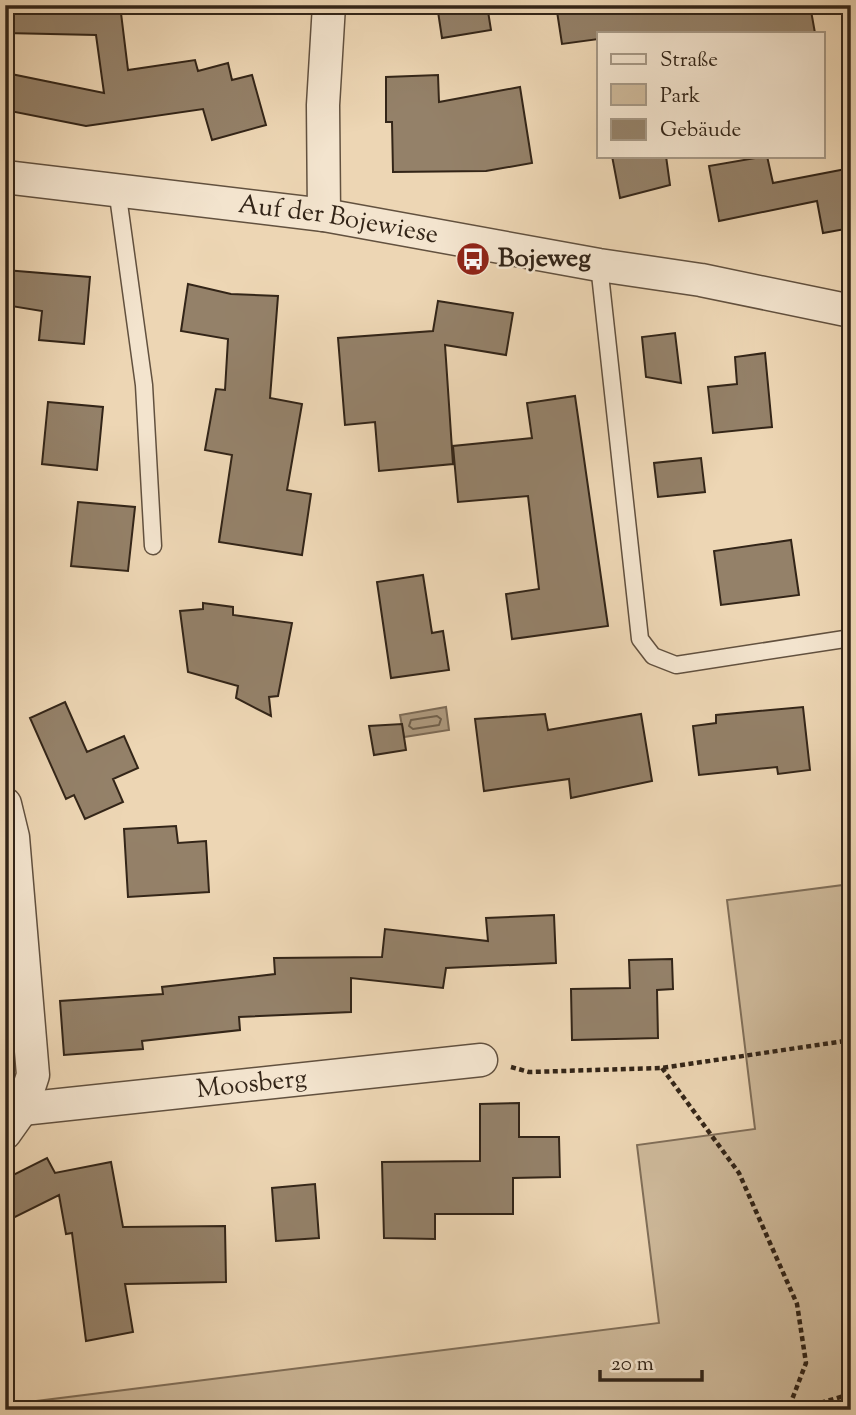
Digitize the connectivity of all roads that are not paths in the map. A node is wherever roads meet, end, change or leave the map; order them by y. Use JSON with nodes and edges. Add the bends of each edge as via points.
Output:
{"nodes":[{"id":1,"x":329,"y":5,"type":"edge"},
{"id":2,"x":5,"y":177,"type":"edge"},
{"id":3,"x":117,"y":189,"type":"junction"},
{"id":4,"x":324,"y":215,"type":"junction"},
{"id":5,"x":599,"y":265,"type":"junction"},
{"id":6,"x":851,"y":311,"type":"edge"},
{"id":7,"x":153,"y":546,"type":"dead end"},
{"id":8,"x":851,"y":638,"type":"edge"},
{"id":9,"x":5,"y":804,"type":"edge"},
{"id":10,"x":481,"y":1060,"type":"road end"},
{"id":11,"x":13,"y":1121,"type":"edge"}],
"edges":[{"from":1,"to":4,"type":"street","via":[[323,106]]},
{"from":2,"to":3,"type":"street","name":"Auf der Bojewiese"},
{"from":3,"to":4,"type":"street","name":"Auf der Bojewiese"},
{"from":3,"to":7,"type":"lane","via":[[144,385]]},
{"from":4,"to":5,"type":"street","name":"Auf der Bojewiese"},
{"from":5,"to":6,"type":"street","name":"Auf der Bojewiese","via":[[702,280]]},
{"from":5,"to":8,"type":"lane","via":[[640,639],[653,656],[676,665]]},
{"from":9,"to":11,"type":"street","name":"Moosberg","via":[[13,837],[33,1075]]},
{"from":10,"to":11,"type":"street","name":"Moosberg"}]}
